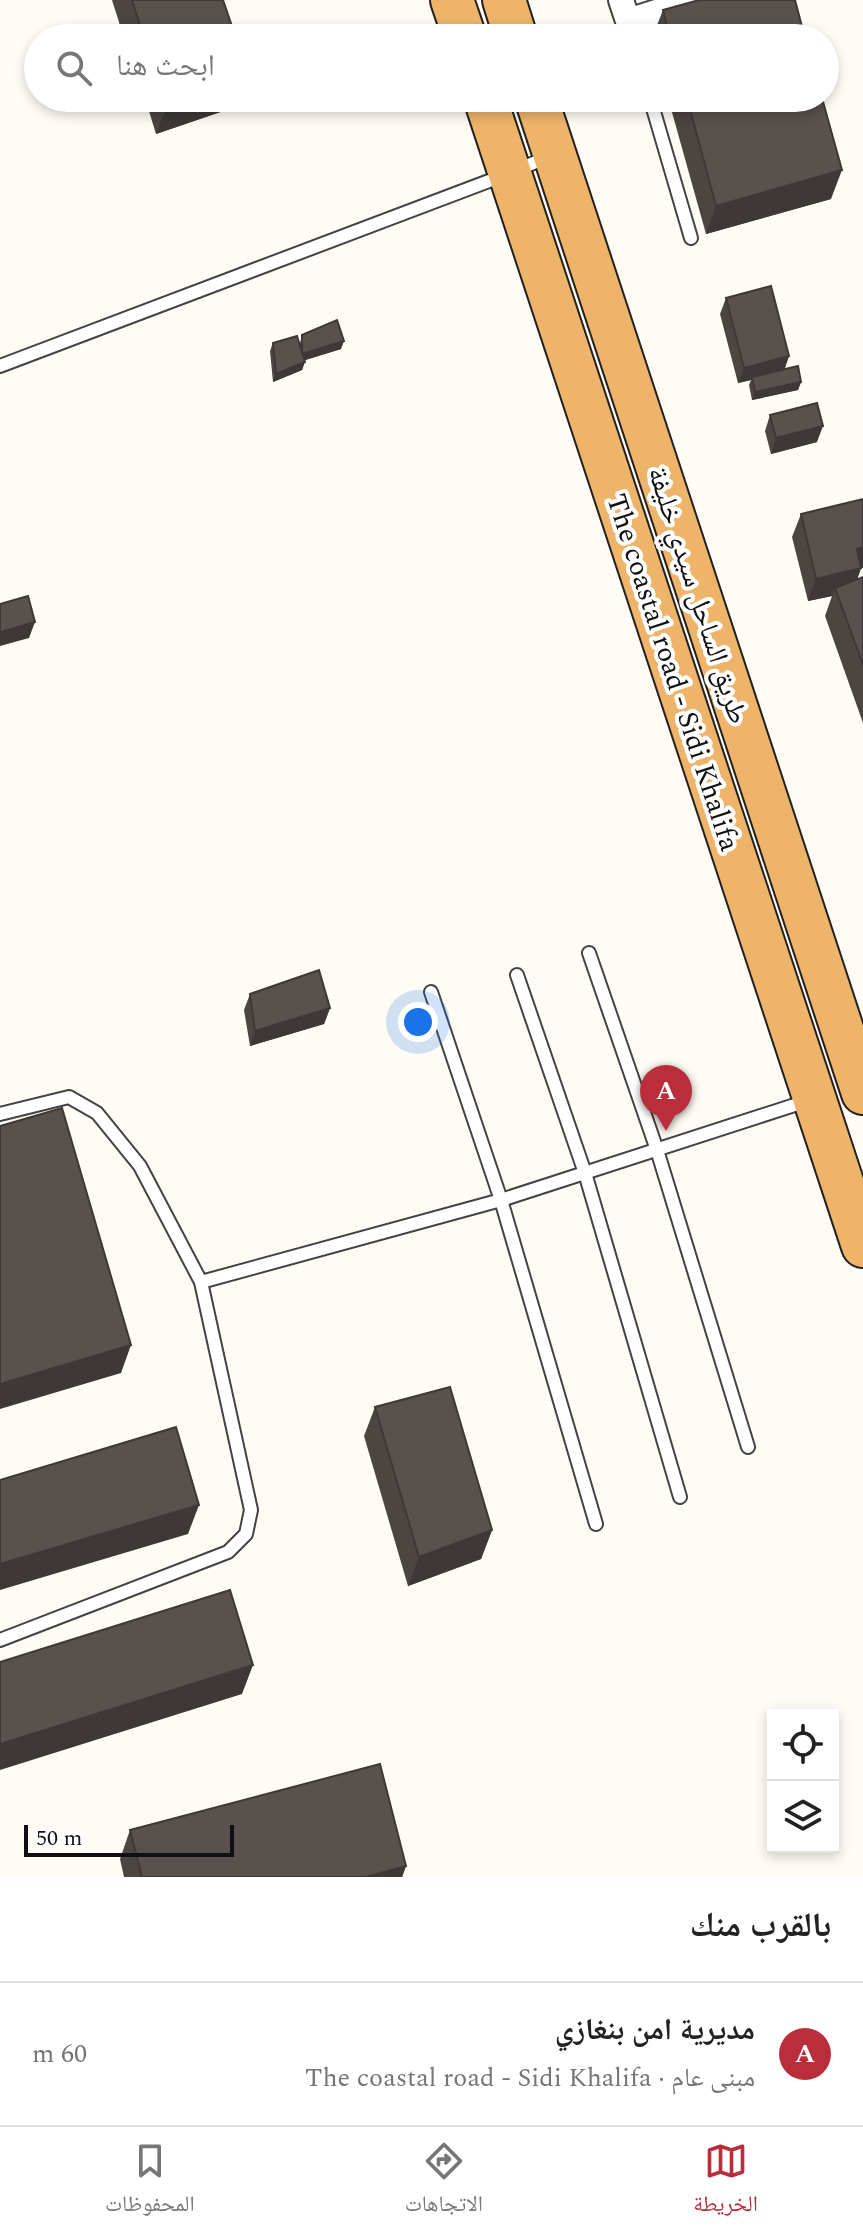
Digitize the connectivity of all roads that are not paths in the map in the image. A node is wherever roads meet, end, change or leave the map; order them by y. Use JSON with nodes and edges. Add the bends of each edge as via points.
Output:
{"nodes":[{"id":1,"x":452,"y":0,"type":"edge"},
{"id":2,"x":504,"y":0,"type":"edge"},
{"id":3,"x":694,"y":0,"type":"edge"},
{"id":4,"x":626,"y":17,"type":"edge"},
{"id":5,"x":460,"y":24,"type":"edge"},
{"id":6,"x":512,"y":24,"type":"edge"},
{"id":7,"x":490,"y":112,"type":"edge"},
{"id":8,"x":540,"y":112,"type":"edge"},
{"id":9,"x":654,"y":112,"type":"edge"},
{"id":10,"x":554,"y":154,"type":"junction"},
{"id":11,"x":510,"y":173,"type":"junction"},
{"id":12,"x":691,"y":238,"type":"dead end"},
{"id":13,"x":0,"y":366,"type":"edge"},
{"id":14,"x":589,"y":953,"type":"dead end"},
{"id":15,"x":517,"y":975,"type":"dead end"},
{"id":16,"x":431,"y":992,"type":"dead end"},
{"id":17,"x":863,"y":1093,"type":"edge"},
{"id":18,"x":814,"y":1099,"type":"junction"},
{"id":19,"x":0,"y":1114,"type":"edge"},
{"id":20,"x":657,"y":1150,"type":"junction"},
{"id":21,"x":585,"y":1173,"type":"junction"},
{"id":22,"x":501,"y":1200,"type":"junction"},
{"id":23,"x":863,"y":1246,"type":"edge"},
{"id":24,"x":201,"y":1282,"type":"junction"},
{"id":25,"x":748,"y":1447,"type":"dead end"},
{"id":26,"x":680,"y":1497,"type":"dead end"},
{"id":27,"x":596,"y":1524,"type":"dead end"},
{"id":28,"x":0,"y":1640,"type":"edge"}],
"edges":[{"from":1,"to":5,"type":"highway"},
{"from":2,"to":6,"type":"highway"},
{"from":3,"to":4,"type":"street"},
{"from":7,"to":11,"type":"highway","name":"The coastal road - Sidi Khalifa"},
{"from":8,"to":10,"type":"highway","name":"طريق الساحل سيدي خليفة"},
{"from":9,"to":12,"type":"lane"},
{"from":10,"to":11,"type":"lane"},
{"from":10,"to":17,"type":"highway","name":"طريق الساحل سيدي خليفة"},
{"from":11,"to":13,"type":"lane"},
{"from":11,"to":18,"type":"highway","name":"The coastal road - Sidi Khalifa"},
{"from":14,"to":20,"type":"lane"},
{"from":15,"to":21,"type":"lane"},
{"from":16,"to":22,"type":"lane"},
{"from":18,"to":20,"type":"lane"},
{"from":18,"to":23,"type":"highway","name":"The coastal road - Sidi Khalifa"},
{"from":19,"to":24,"type":"lane","via":[[69,1097],[97,1113],[140,1166]]},
{"from":20,"to":21,"type":"lane"},
{"from":20,"to":25,"type":"lane"},
{"from":21,"to":22,"type":"lane"},
{"from":21,"to":26,"type":"lane"},
{"from":22,"to":24,"type":"lane"},
{"from":22,"to":27,"type":"lane"},
{"from":24,"to":28,"type":"lane","via":[[251,1510],[246,1534],[228,1552]]}]}
